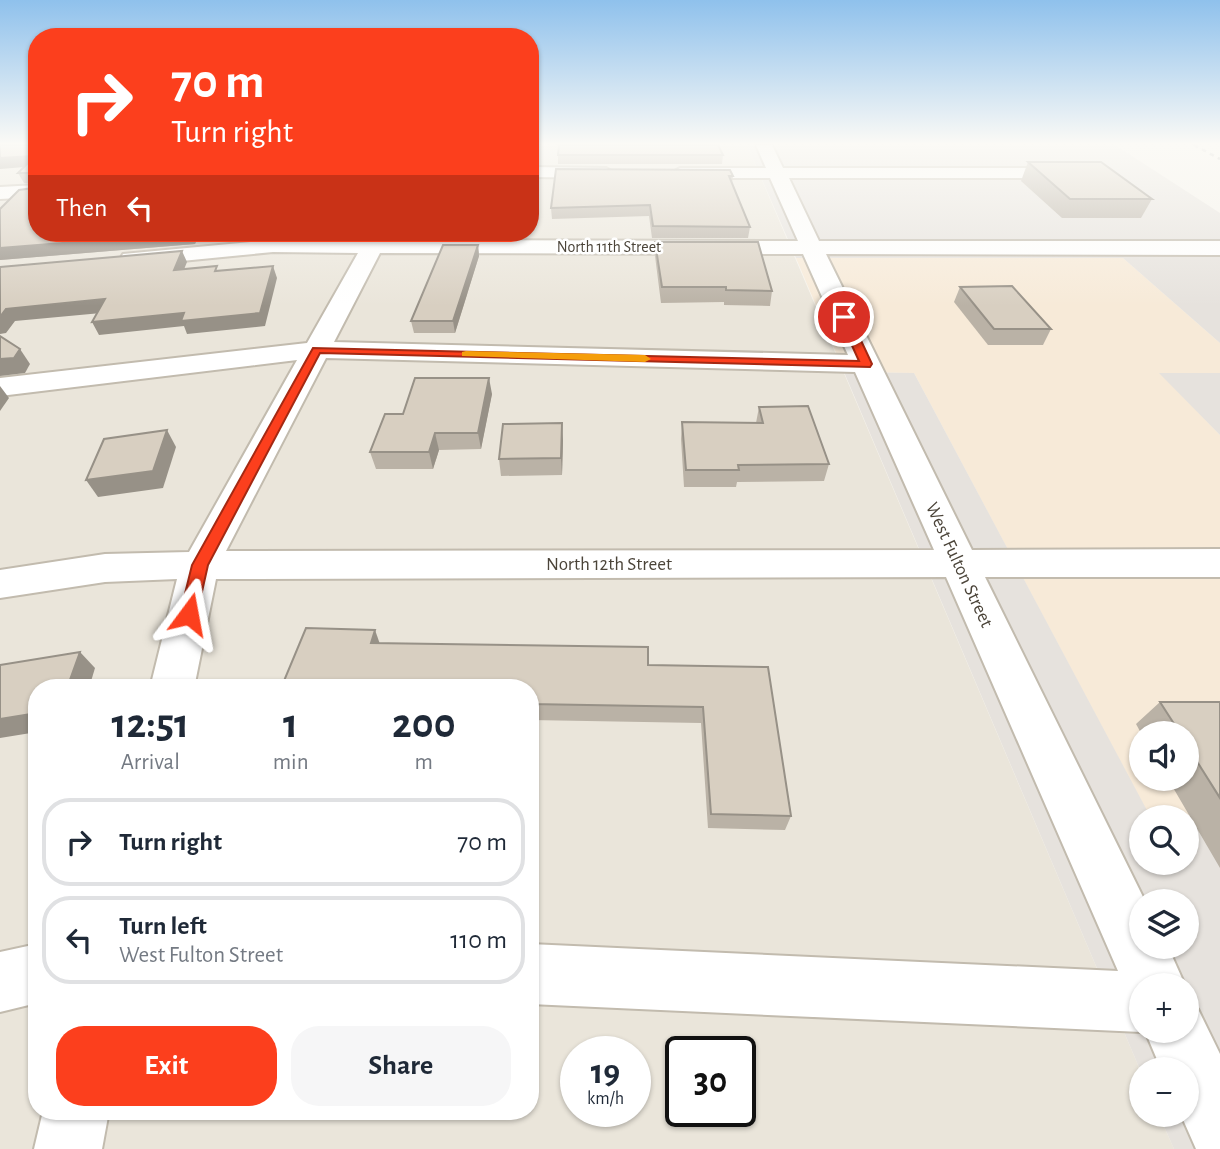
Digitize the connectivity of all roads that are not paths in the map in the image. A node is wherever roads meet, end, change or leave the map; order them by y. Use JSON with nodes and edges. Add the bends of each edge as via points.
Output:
{"nodes":[{"id":1,"x":789,"y":199,"type":"edge"},
{"id":2,"x":332,"y":242,"type":"edge"},
{"id":3,"x":375,"y":242,"type":"edge"},
{"id":4,"x":539,"y":242,"type":"edge"},
{"id":5,"x":812,"y":247,"type":"junction"},
{"id":6,"x":1220,"y":248,"type":"edge"},
{"id":7,"x":109,"y":261,"type":"edge"},
{"id":8,"x":317,"y":350,"type":"junction"},
{"id":9,"x":866,"y":364,"type":"junction"},
{"id":10,"x":0,"y":387,"type":"edge"},
{"id":11,"x":958,"y":563,"type":"junction"},
{"id":12,"x":1220,"y":564,"type":"edge"},
{"id":13,"x":200,"y":565,"type":"junction"},
{"id":14,"x":0,"y":584,"type":"edge"},
{"id":15,"x":174,"y":679,"type":"edge"},
{"id":16,"x":1149,"y":973,"type":"edge"},
{"id":17,"x":539,"y":974,"type":"edge"},
{"id":18,"x":28,"y":975,"type":"edge"},
{"id":19,"x":0,"y":982,"type":"edge"},
{"id":20,"x":1129,"y":1001,"type":"edge"},
{"id":21,"x":1182,"y":1043,"type":"edge"},
{"id":22,"x":74,"y":1120,"type":"edge"},
{"id":23,"x":1220,"y":1126,"type":"edge"},
{"id":24,"x":68,"y":1149,"type":"edge"}],
"edges":[{"from":1,"to":5,"type":"street","name":"West Fulton Street"},
{"from":2,"to":7,"type":"street","name":"North 11th Street"},
{"from":3,"to":8,"type":"street"},
{"from":4,"to":5,"type":"street","name":"North 11th Street"},
{"from":5,"to":6,"type":"street","name":"North 11th Street"},
{"from":5,"to":9,"type":"street","name":"West Fulton Street"},
{"from":8,"to":9,"type":"street"},
{"from":8,"to":10,"type":"street"},
{"from":8,"to":13,"type":"street"},
{"from":9,"to":11,"type":"street","name":"West Fulton Street"},
{"from":11,"to":12,"type":"street","name":"North 12th Street"},
{"from":11,"to":13,"type":"street","name":"North 12th Street"},
{"from":11,"to":16,"type":"street","name":"West Fulton Street"},
{"from":13,"to":14,"type":"street","name":"North 12th Street","via":[[105,568]]},
{"from":13,"to":15,"type":"street"},
{"from":17,"to":20,"type":"street"},
{"from":18,"to":19,"type":"street"},
{"from":21,"to":23,"type":"street"},
{"from":22,"to":24,"type":"street"}]}
